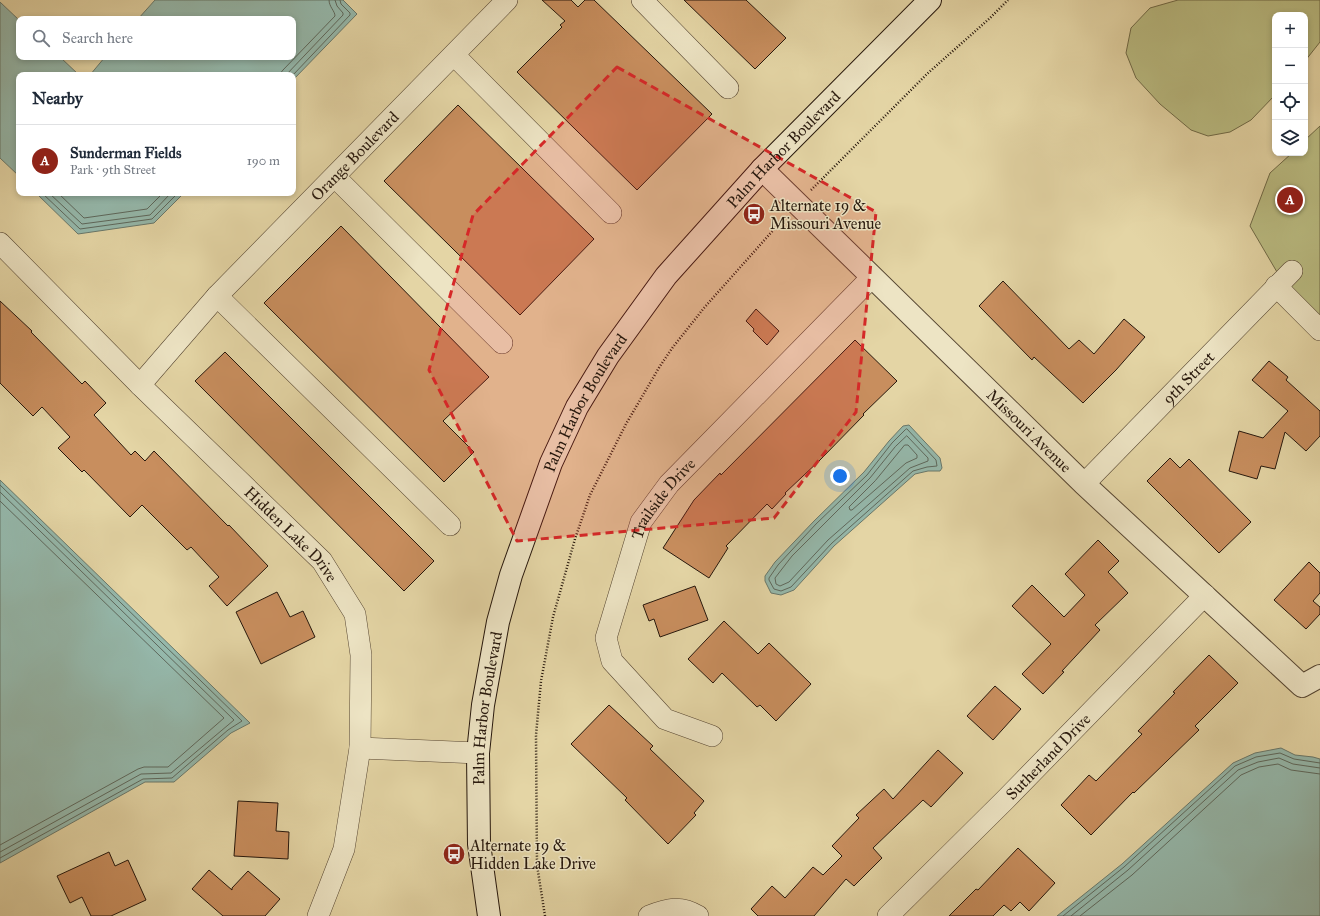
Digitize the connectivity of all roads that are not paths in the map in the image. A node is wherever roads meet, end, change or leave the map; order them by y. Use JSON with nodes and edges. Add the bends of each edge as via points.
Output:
{"nodes":[{"id":1,"x":507,"y":0,"type":"edge"},
{"id":2,"x":642,"y":0,"type":"edge"},
{"id":3,"x":930,"y":0,"type":"edge"},
{"id":4,"x":454,"y":55,"type":"junction"},
{"id":5,"x":728,"y":88,"type":"dead end"},
{"id":6,"x":762,"y":169,"type":"junction"},
{"id":7,"x":334,"y":177,"type":"junction"},
{"id":8,"x":611,"y":213,"type":"dead end"},
{"id":9,"x":0,"y":243,"type":"edge"},
{"id":10,"x":1292,"y":271,"type":"dead end"},
{"id":11,"x":872,"y":277,"type":"junction"},
{"id":12,"x":1276,"y":286,"type":"junction"},
{"id":13,"x":217,"y":296,"type":"junction"},
{"id":14,"x":1320,"y":330,"type":"edge"},
{"id":15,"x":502,"y":343,"type":"dead end"},
{"id":16,"x":140,"y":384,"type":"junction"},
{"id":17,"x":1084,"y":484,"type":"junction"},
{"id":18,"x":450,"y":525,"type":"dead end"},
{"id":19,"x":1205,"y":595,"type":"junction"},
{"id":20,"x":1311,"y":681,"type":"edge"},
{"id":21,"x":712,"y":736,"type":"dead end"},
{"id":22,"x":360,"y":748,"type":"junction"},
{"id":23,"x":478,"y":753,"type":"junction"},
{"id":24,"x":318,"y":916,"type":"edge"},
{"id":25,"x":489,"y":916,"type":"edge"},
{"id":26,"x":649,"y":916,"type":"edge"},
{"id":27,"x":698,"y":916,"type":"edge"},
{"id":28,"x":888,"y":916,"type":"edge"}],
"edges":[{"from":1,"to":4,"type":"street","name":"Orange Boulevard"},
{"from":2,"to":5,"type":"street"},
{"from":3,"to":6,"type":"main road","name":"Palm Harbor Boulevard"},
{"from":4,"to":7,"type":"street","name":"Orange Boulevard"},
{"from":4,"to":8,"type":"street"},
{"from":6,"to":11,"type":"main road","name":"Missouri Avenue"},
{"from":6,"to":23,"type":"main road","name":"Palm Harbor Boulevard","via":[[666,276],[608,356],[577,407],[551,463],[511,575],[498,622],[483,705]]},
{"from":7,"to":13,"type":"street","name":"Orange Boulevard"},
{"from":7,"to":15,"type":"street"},
{"from":9,"to":16,"type":"street","name":"Hidden Lake Drive"},
{"from":10,"to":12,"type":"street","name":"9th Street"},
{"from":11,"to":17,"type":"main road","name":"Missouri Avenue"},
{"from":11,"to":21,"type":"street","name":"Trailside Drive","via":[[669,484],[641,522],[606,638],[612,661],[665,719]]},
{"from":12,"to":14,"type":"street"},
{"from":12,"to":17,"type":"street","name":"9th Street"},
{"from":13,"to":16,"type":"street","name":"Orange Boulevard"},
{"from":13,"to":18,"type":"street"},
{"from":16,"to":22,"type":"street","name":"Hidden Lake Drive","via":[[322,561],[355,614],[361,655]]},
{"from":17,"to":19,"type":"main road","name":"Missouri Avenue"},
{"from":19,"to":20,"type":"main road","name":"Missouri Avenue"},
{"from":19,"to":28,"type":"street","name":"Sutherland Drive"},
{"from":22,"to":23,"type":"street"},
{"from":22,"to":24,"type":"street","name":"Hidden Lake Drive","via":[[344,849]]},
{"from":23,"to":25,"type":"main road","name":"Palm Harbor Boulevard","via":[[479,844]]},
{"from":26,"to":27,"type":"street","via":[[671,908],[690,911]]}]}
